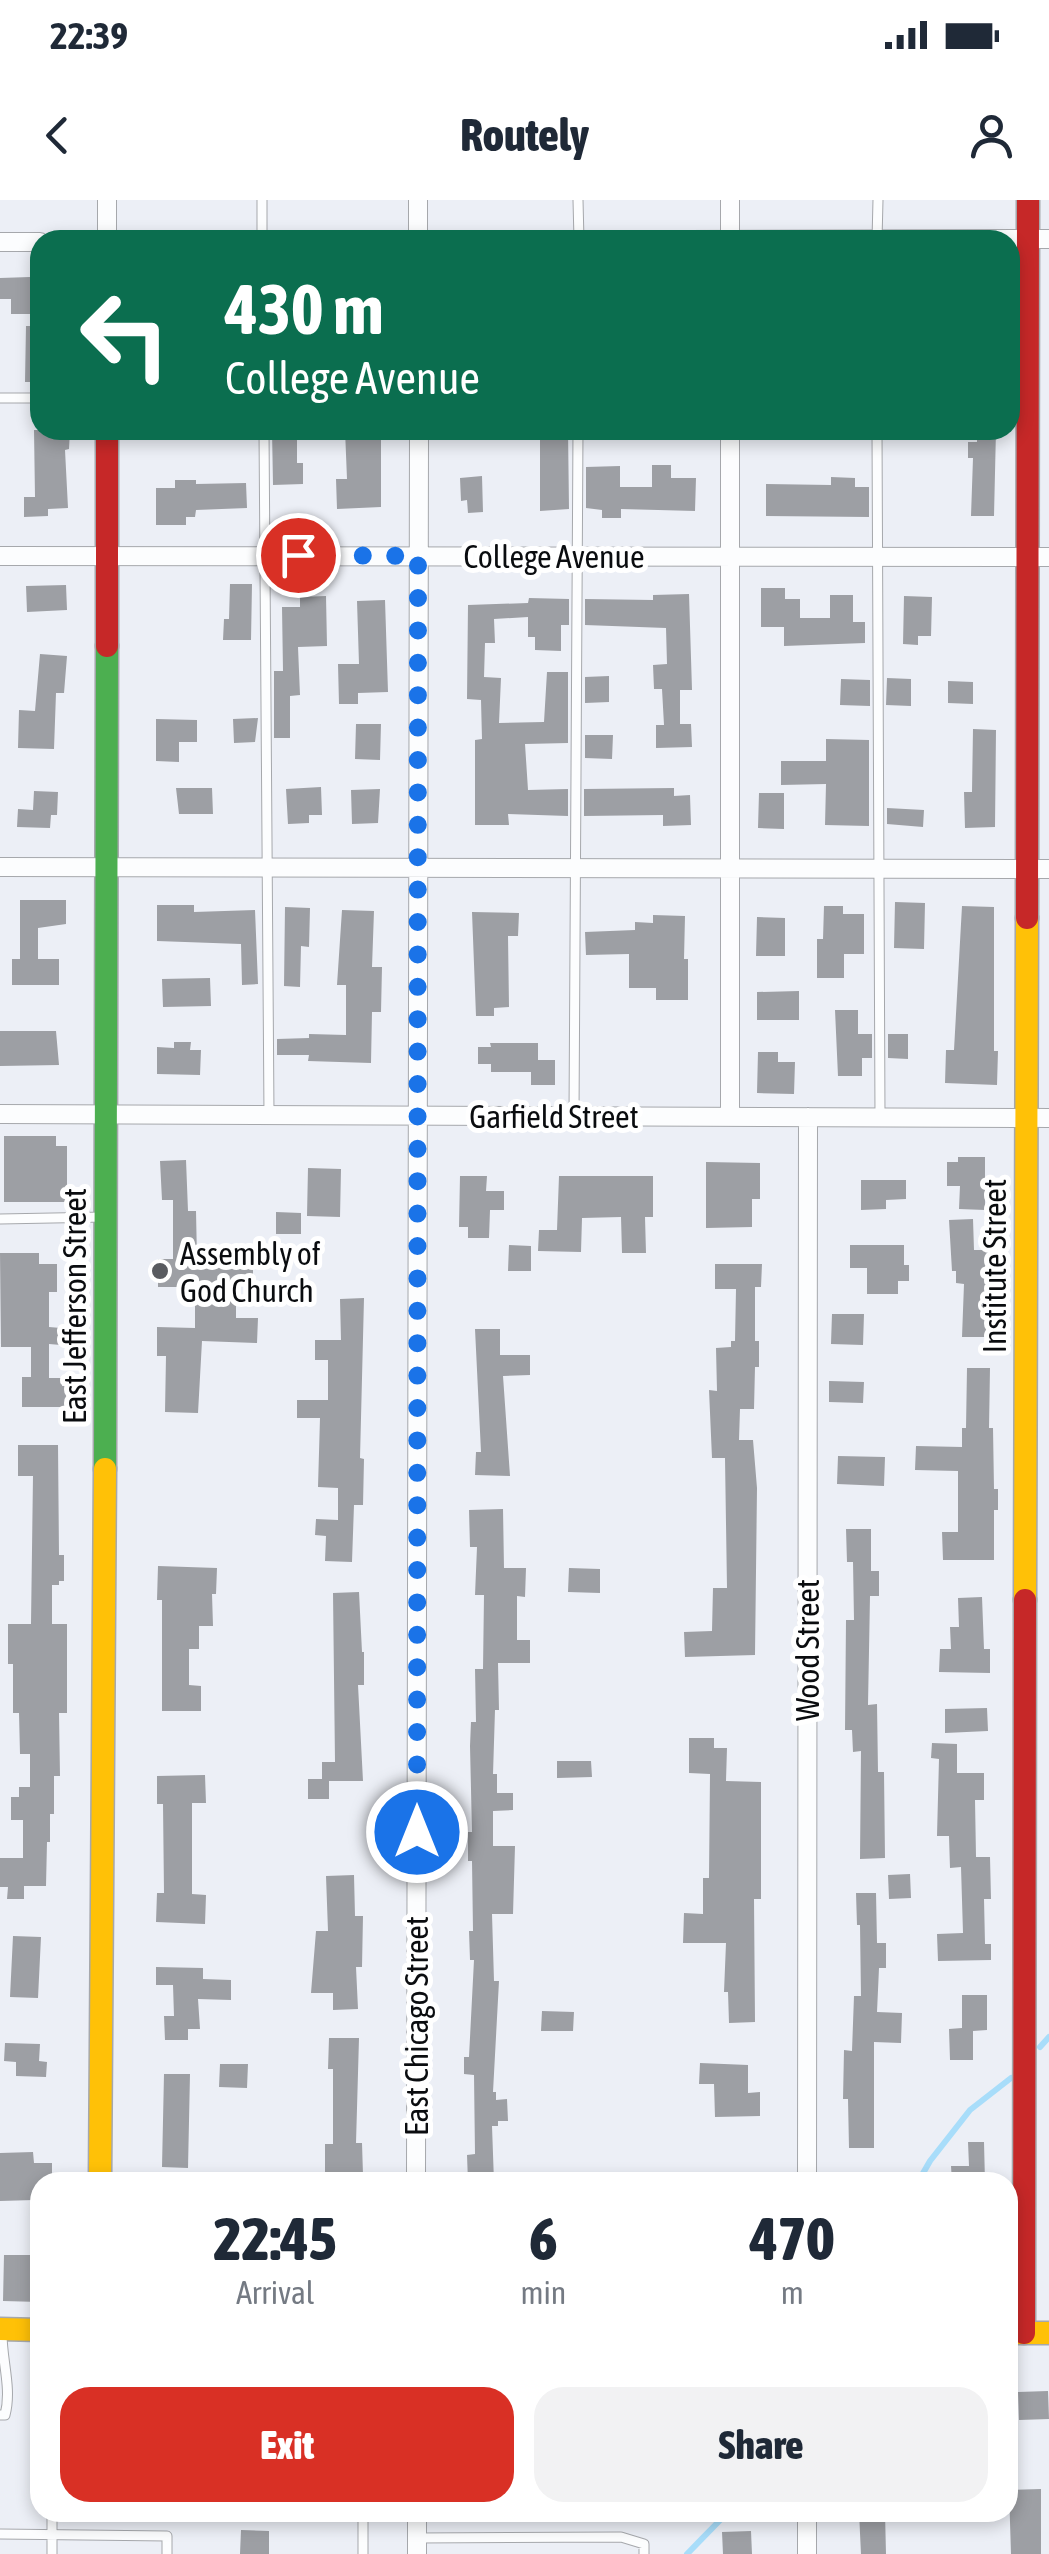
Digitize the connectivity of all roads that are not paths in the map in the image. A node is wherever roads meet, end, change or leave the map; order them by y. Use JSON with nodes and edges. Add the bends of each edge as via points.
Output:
{"nodes":[{"id":1,"x":107,"y":200,"type":"edge"},
{"id":2,"x":262,"y":200,"type":"edge"},
{"id":3,"x":418,"y":200,"type":"edge"},
{"id":4,"x":578,"y":200,"type":"edge"},
{"id":5,"x":730,"y":200,"type":"edge"},
{"id":6,"x":878,"y":200,"type":"edge"},
{"id":7,"x":1028,"y":200,"type":"edge"},
{"id":8,"x":107,"y":230,"type":"edge"},
{"id":9,"x":262,"y":230,"type":"edge"},
{"id":10,"x":418,"y":230,"type":"edge"},
{"id":11,"x":579,"y":230,"type":"edge"},
{"id":12,"x":730,"y":230,"type":"edge"},
{"id":13,"x":878,"y":230,"type":"edge"},
{"id":14,"x":1039,"y":239,"type":"edge"},
{"id":15,"x":0,"y":242,"type":"edge"},
{"id":16,"x":30,"y":242,"type":"edge"},
{"id":17,"x":0,"y":398,"type":"edge"},
{"id":18,"x":30,"y":398,"type":"edge"},
{"id":19,"x":107,"y":440,"type":"edge"},
{"id":20,"x":264,"y":440,"type":"edge"},
{"id":21,"x":418,"y":440,"type":"edge"},
{"id":22,"x":578,"y":440,"type":"edge"},
{"id":23,"x":730,"y":440,"type":"edge"},
{"id":24,"x":877,"y":440,"type":"edge"},
{"id":25,"x":266,"y":554,"type":"junction"},
{"id":26,"x":108,"y":555,"type":"junction"},
{"id":27,"x":578,"y":555,"type":"junction"},
{"id":28,"x":0,"y":556,"type":"edge"},
{"id":29,"x":418,"y":556,"type":"junction"},
{"id":30,"x":730,"y":557,"type":"junction"},
{"id":31,"x":878,"y":557,"type":"junction"},
{"id":32,"x":1038,"y":557,"type":"edge"},
{"id":33,"x":0,"y":867,"type":"edge"},
{"id":34,"x":108,"y":868,"type":"junction"},
{"id":35,"x":268,"y":868,"type":"junction"},
{"id":36,"x":418,"y":868,"type":"junction"},
{"id":37,"x":576,"y":868,"type":"junction"},
{"id":38,"x":730,"y":868,"type":"junction"},
{"id":39,"x":878,"y":868,"type":"junction"},
{"id":40,"x":1038,"y":868,"type":"edge"},
{"id":41,"x":0,"y":1114,"type":"edge"},
{"id":42,"x":108,"y":1114,"type":"junction"},
{"id":43,"x":269,"y":1115,"type":"junction"},
{"id":44,"x":419,"y":1115,"type":"junction"},
{"id":45,"x":574,"y":1116,"type":"junction"},
{"id":46,"x":730,"y":1116,"type":"junction"},
{"id":47,"x":808,"y":1117,"type":"junction"},
{"id":48,"x":880,"y":1117,"type":"junction"},
{"id":49,"x":1038,"y":1118,"type":"edge"},
{"id":50,"x":108,"y":1216,"type":"junction"},
{"id":51,"x":0,"y":1219,"type":"edge"},
{"id":52,"x":100,"y":2172,"type":"edge"},
{"id":53,"x":416,"y":2172,"type":"edge"},
{"id":54,"x":807,"y":2172,"type":"edge"},
{"id":55,"x":1018,"y":2223,"type":"edge"},
{"id":56,"x":1,"y":2330,"type":"edge"},
{"id":57,"x":30,"y":2330,"type":"edge"},
{"id":58,"x":1018,"y":2333,"type":"edge"},
{"id":59,"x":1049,"y":2333,"type":"edge"},
{"id":60,"x":0,"y":2415,"type":"edge"},
{"id":61,"x":52,"y":2522,"type":"edge"},
{"id":62,"x":363,"y":2522,"type":"edge"},
{"id":63,"x":807,"y":2522,"type":"edge"},
{"id":64,"x":0,"y":2534,"type":"edge"},
{"id":65,"x":52,"y":2534,"type":"junction"},
{"id":66,"x":417,"y":2546,"type":"edge"},
{"id":67,"x":52,"y":2554,"type":"edge"},
{"id":68,"x":167,"y":2554,"type":"edge"},
{"id":69,"x":363,"y":2554,"type":"edge"},
{"id":70,"x":644,"y":2554,"type":"edge"},
{"id":71,"x":808,"y":2554,"type":"edge"}],
"edges":[{"from":1,"to":8,"type":"street"},
{"from":2,"to":9,"type":"lane"},
{"from":3,"to":10,"type":"street"},
{"from":4,"to":11,"type":"lane"},
{"from":5,"to":12,"type":"street"},
{"from":6,"to":13,"type":"lane"},
{"from":7,"to":14,"type":"street","name":"Institute Street"},
{"from":14,"to":32,"type":"street","name":"Institute Street","via":[[1033,402]]},
{"from":15,"to":16,"type":"street"},
{"from":17,"to":18,"type":"lane"},
{"from":19,"to":26,"type":"street","name":"East Jefferson Street"},
{"from":20,"to":25,"type":"lane"},
{"from":21,"to":29,"type":"street","name":"East Chicago Street"},
{"from":22,"to":27,"type":"lane"},
{"from":23,"to":30,"type":"street"},
{"from":24,"to":31,"type":"lane"},
{"from":25,"to":26,"type":"street","name":"College Avenue"},
{"from":25,"to":29,"type":"street","name":"College Avenue"},
{"from":25,"to":35,"type":"lane"},
{"from":26,"to":28,"type":"street","name":"College Avenue"},
{"from":26,"to":34,"type":"street","name":"East Jefferson Street"},
{"from":27,"to":29,"type":"street","name":"College Avenue"},
{"from":27,"to":30,"type":"street","name":"College Avenue"},
{"from":27,"to":37,"type":"lane"},
{"from":29,"to":36,"type":"street","name":"East Chicago Street"},
{"from":30,"to":31,"type":"street","name":"College Avenue"},
{"from":30,"to":38,"type":"street"},
{"from":31,"to":32,"type":"street","name":"College Avenue"},
{"from":31,"to":39,"type":"lane"},
{"from":32,"to":40,"type":"street","name":"Institute Street"},
{"from":33,"to":34,"type":"street"},
{"from":34,"to":35,"type":"street"},
{"from":34,"to":42,"type":"street","name":"East Jefferson Street"},
{"from":35,"to":36,"type":"street"},
{"from":35,"to":43,"type":"lane"},
{"from":36,"to":37,"type":"street"},
{"from":36,"to":44,"type":"street","name":"East Chicago Street"},
{"from":37,"to":38,"type":"street"},
{"from":37,"to":45,"type":"lane"},
{"from":38,"to":39,"type":"street"},
{"from":38,"to":46,"type":"street"},
{"from":39,"to":40,"type":"street"},
{"from":39,"to":48,"type":"lane"},
{"from":40,"to":49,"type":"street","name":"Institute Street"},
{"from":41,"to":42,"type":"street","name":"Garfield Street"},
{"from":42,"to":43,"type":"street","name":"Garfield Street"},
{"from":42,"to":50,"type":"street","name":"East Jefferson Street"},
{"from":43,"to":44,"type":"street","name":"Garfield Street"},
{"from":44,"to":45,"type":"street","name":"Garfield Street"},
{"from":44,"to":53,"type":"street","name":"East Chicago Street"},
{"from":45,"to":46,"type":"street","name":"Garfield Street"},
{"from":46,"to":47,"type":"street","name":"Garfield Street"},
{"from":47,"to":48,"type":"street","name":"Garfield Street"},
{"from":47,"to":54,"type":"street","name":"Wood Street"},
{"from":48,"to":49,"type":"street","name":"Garfield Street"},
{"from":49,"to":55,"type":"street","name":"Institute Street"},
{"from":50,"to":51,"type":"lane"},
{"from":50,"to":52,"type":"street","name":"East Jefferson Street"},
{"from":56,"to":57,"type":"street"},
{"from":56,"to":60,"type":"lane","via":[[8,2407]]},
{"from":58,"to":59,"type":"street"},
{"from":61,"to":65,"type":"lane"},
{"from":62,"to":69,"type":"lane"},
{"from":63,"to":71,"type":"street"},
{"from":64,"to":65,"type":"lane"},
{"from":65,"to":67,"type":"lane"},
{"from":65,"to":68,"type":"lane","via":[[167,2536]]},
{"from":66,"to":70,"type":"lane","via":[[622,2537],[644,2544]]}]}
